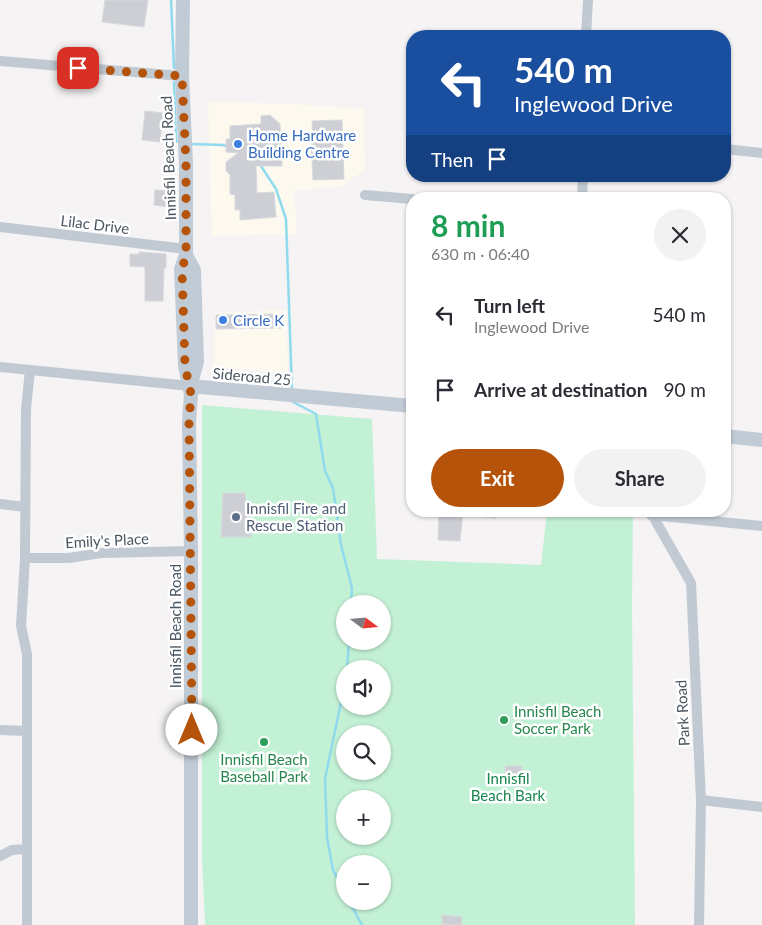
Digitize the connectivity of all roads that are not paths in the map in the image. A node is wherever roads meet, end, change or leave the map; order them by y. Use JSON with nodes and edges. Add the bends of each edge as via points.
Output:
{"nodes":[{"id":1,"x":183,"y":0,"type":"edge"},
{"id":2,"x":588,"y":0,"type":"edge"},
{"id":3,"x":586,"y":30,"type":"edge"},
{"id":4,"x":0,"y":61,"type":"edge"},
{"id":5,"x":182,"y":76,"type":"junction"},
{"id":6,"x":731,"y":150,"type":"edge"},
{"id":7,"x":762,"y":153,"type":"edge"},
{"id":8,"x":365,"y":195,"type":"dead end"},
{"id":9,"x":406,"y":198,"type":"edge"},
{"id":10,"x":0,"y":227,"type":"edge"},
{"id":11,"x":186,"y":252,"type":"junction"},
{"id":12,"x":0,"y":367,"type":"edge"},
{"id":13,"x":30,"y":370,"type":"junction"},
{"id":14,"x":190,"y":386,"type":"junction"},
{"id":15,"x":406,"y":405,"type":"edge"},
{"id":16,"x":731,"y":437,"type":"edge"},
{"id":17,"x":762,"y":440,"type":"edge"},
{"id":18,"x":0,"y":504,"type":"edge"},
{"id":19,"x":26,"y":507,"type":"junction"},
{"id":20,"x":652,"y":517,"type":"edge"},
{"id":21,"x":684,"y":517,"type":"edge"},
{"id":22,"x":762,"y":526,"type":"edge"},
{"id":23,"x":191,"y":552,"type":"junction"},
{"id":24,"x":25,"y":558,"type":"junction"},
{"id":25,"x":0,"y":730,"type":"edge"},
{"id":26,"x":26,"y":732,"type":"junction"},
{"id":27,"x":701,"y":800,"type":"junction"},
{"id":28,"x":762,"y":807,"type":"edge"},
{"id":29,"x":26,"y":849,"type":"junction"},
{"id":30,"x":0,"y":856,"type":"edge"},
{"id":31,"x":27,"y":925,"type":"edge"},
{"id":32,"x":192,"y":925,"type":"edge"},
{"id":33,"x":699,"y":925,"type":"edge"}],
"edges":[{"from":1,"to":5,"type":"main road","name":"Innisfil Beach Road"},
{"from":2,"to":3,"type":"street"},
{"from":4,"to":5,"type":"street"},
{"from":5,"to":11,"type":"main road","name":"Innisfil Beach Road"},
{"from":6,"to":7,"type":"street"},
{"from":8,"to":9,"type":"street"},
{"from":10,"to":11,"type":"street","name":"Lilac Drive"},
{"from":11,"to":14,"type":"main road","name":"Innisfil Beach Road","via":[[194,270],[197,354]]},
{"from":12,"to":13,"type":"street","name":"Sideroad 25"},
{"from":13,"to":14,"type":"street","name":"Sideroad 25"},
{"from":13,"to":19,"type":"street","via":[[26,409]]},
{"from":14,"to":15,"type":"main road","name":"Sideroad 25"},
{"from":14,"to":23,"type":"main road","name":"Innisfil Beach Road"},
{"from":16,"to":17,"type":"main road"},
{"from":18,"to":19,"type":"street"},
{"from":19,"to":24,"type":"street"},
{"from":20,"to":27,"type":"street","name":"Park Road","via":[[691,583]]},
{"from":21,"to":22,"type":"street"},
{"from":23,"to":24,"type":"street","name":"Emily's Place"},
{"from":23,"to":32,"type":"main road","name":"Innisfil Beach Road"},
{"from":24,"to":26,"type":"street","via":[[21,626],[27,654]]},
{"from":25,"to":26,"type":"street"},
{"from":26,"to":29,"type":"street"},
{"from":27,"to":28,"type":"street"},
{"from":27,"to":33,"type":"street","name":"Park Road"},
{"from":29,"to":30,"type":"street","via":[[12,850]]},
{"from":29,"to":31,"type":"street"}]}
